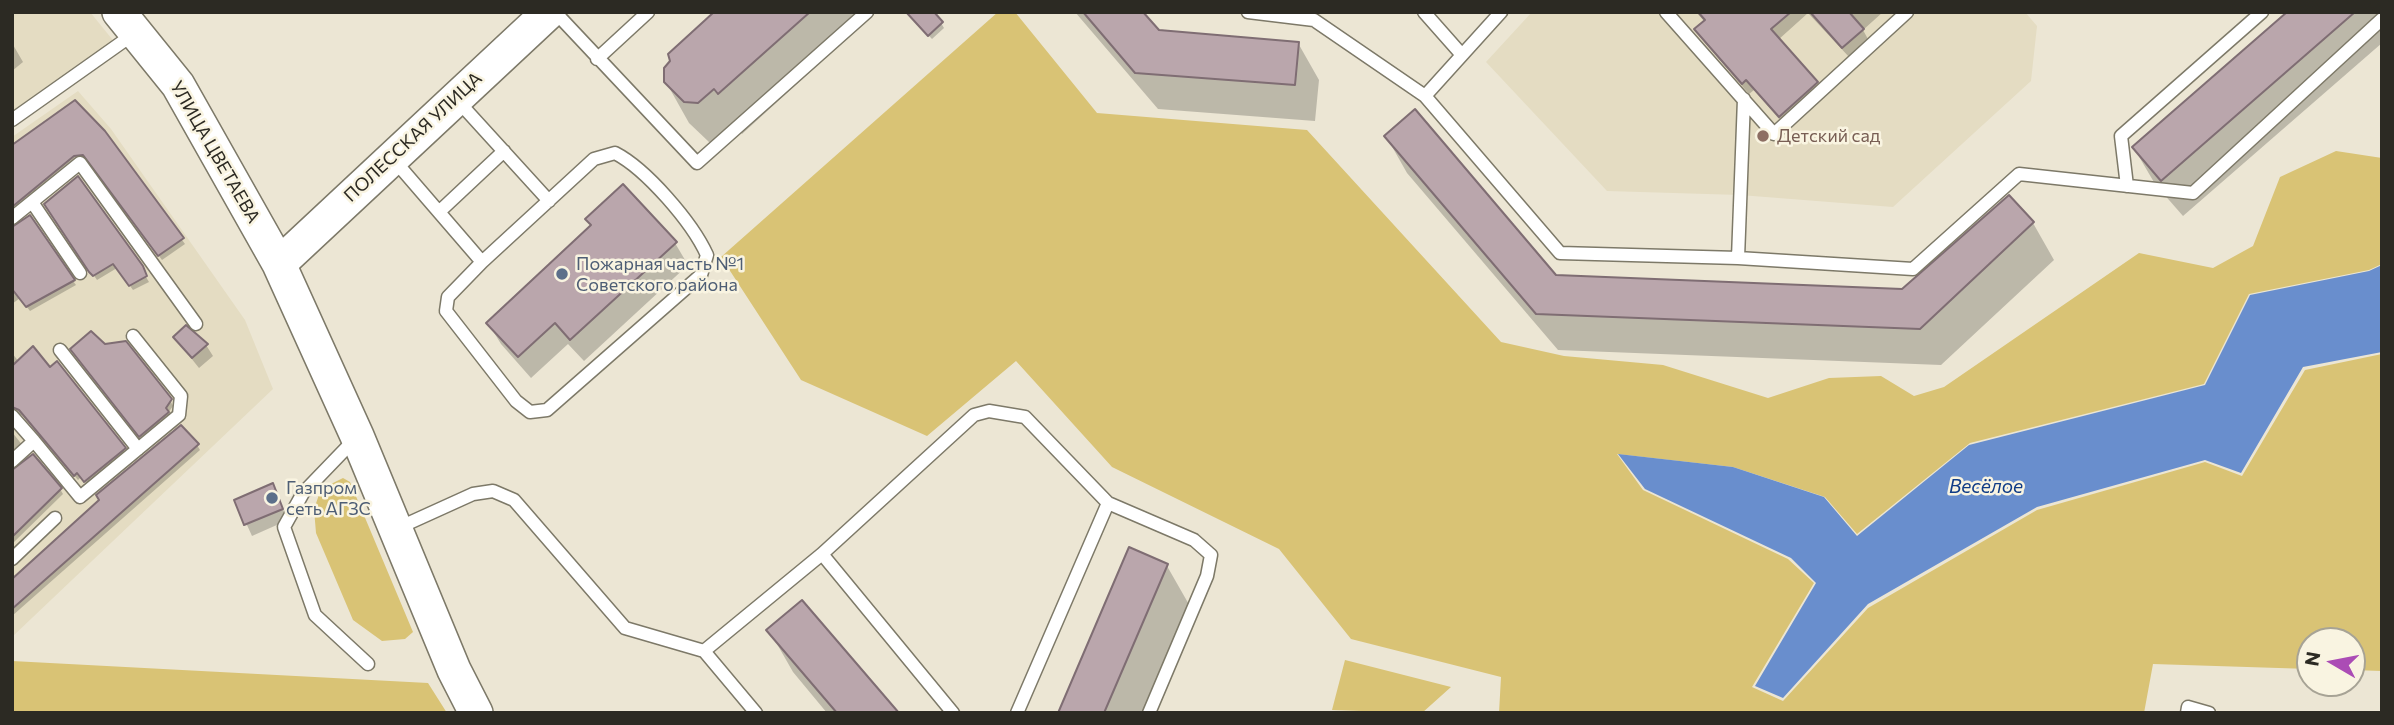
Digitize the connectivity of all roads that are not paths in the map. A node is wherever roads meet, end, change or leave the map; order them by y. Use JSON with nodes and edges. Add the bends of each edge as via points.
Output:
{"nodes":[{"id":1,"x":549,"y":12,"type":"edge"},
{"id":2,"x":555,"y":12,"type":"edge"},
{"id":3,"x":648,"y":12,"type":"edge"},
{"id":4,"x":867,"y":12,"type":"edge"},
{"id":5,"x":1248,"y":12,"type":"edge"},
{"id":6,"x":1423,"y":12,"type":"edge"},
{"id":7,"x":1501,"y":12,"type":"edge"},
{"id":8,"x":1667,"y":12,"type":"edge"},
{"id":9,"x":1907,"y":12,"type":"edge"},
{"id":10,"x":2262,"y":12,"type":"edge"},
{"id":11,"x":2382,"y":19,"type":"edge"},
{"id":12,"x":127,"y":22,"type":"edge"},
{"id":13,"x":1462,"y":55,"type":"junction"},
{"id":14,"x":597,"y":59,"type":"junction"},
{"id":15,"x":1425,"y":96,"type":"junction"},
{"id":16,"x":455,"y":97,"type":"junction"},
{"id":17,"x":1744,"y":99,"type":"junction"},
{"id":18,"x":12,"y":120,"type":"edge"},
{"id":19,"x":504,"y":151,"type":"junction"},
{"id":20,"x":392,"y":157,"type":"junction"},
{"id":21,"x":2126,"y":186,"type":"junction"},
{"id":22,"x":549,"y":201,"type":"junction"},
{"id":23,"x":32,"y":202,"type":"junction"},
{"id":24,"x":440,"y":211,"type":"junction"},
{"id":25,"x":12,"y":218,"type":"edge"},
{"id":26,"x":1738,"y":258,"type":"junction"},
{"id":27,"x":482,"y":262,"type":"junction"},
{"id":28,"x":279,"y":264,"type":"junction"},
{"id":29,"x":80,"y":273,"type":"dead end"},
{"id":30,"x":196,"y":324,"type":"dead end"},
{"id":31,"x":133,"y":336,"type":"dead end"},
{"id":32,"x":60,"y":350,"type":"dead end"},
{"id":33,"x":12,"y":416,"type":"edge"},
{"id":34,"x":357,"y":436,"type":"junction"},
{"id":35,"x":34,"y":441,"type":"junction"},
{"id":36,"x":138,"y":449,"type":"junction"},
{"id":37,"x":12,"y":461,"type":"edge"},
{"id":38,"x":1108,"y":503,"type":"junction"},
{"id":39,"x":55,"y":518,"type":"dead end"},
{"id":40,"x":395,"y":530,"type":"junction"},
{"id":41,"x":822,"y":554,"type":"junction"},
{"id":42,"x":12,"y":559,"type":"edge"},
{"id":43,"x":704,"y":650,"type":"junction"},
{"id":44,"x":368,"y":664,"type":"dead end"},
{"id":45,"x":476,"y":713,"type":"edge"},
{"id":46,"x":756,"y":713,"type":"edge"},
{"id":47,"x":953,"y":713,"type":"edge"},
{"id":48,"x":1017,"y":713,"type":"edge"},
{"id":49,"x":1149,"y":713,"type":"edge"},
{"id":50,"x":2187,"y":713,"type":"edge"},
{"id":51,"x":2209,"y":713,"type":"edge"}],
"edges":[{"from":1,"to":16,"type":"main road","name":"ПОЛЕССКАЯ УЛИЦА"},
{"from":2,"to":14,"type":"lane"},
{"from":3,"to":14,"type":"lane"},
{"from":4,"to":14,"type":"lane","via":[[697,163]]},
{"from":5,"to":15,"type":"lane","via":[[1314,20]]},
{"from":6,"to":13,"type":"lane"},
{"from":7,"to":13,"type":"lane"},
{"from":8,"to":17,"type":"lane"},
{"from":9,"to":17,"type":"lane","via":[[1774,134]]},
{"from":10,"to":21,"type":"lane","via":[[2120,136]]},
{"from":11,"to":21,"type":"lane","via":[[2193,193]]},
{"from":12,"to":18,"type":"lane"},
{"from":12,"to":28,"type":"main road","name":"УЛИЦА ЦВЕТАЕВА","via":[[178,85]]},
{"from":13,"to":15,"type":"lane"},
{"from":15,"to":26,"type":"lane","via":[[1560,253]]},
{"from":16,"to":19,"type":"lane"},
{"from":16,"to":20,"type":"main road","name":"ПОЛЕССКАЯ УЛИЦА"},
{"from":17,"to":26,"type":"lane"},
{"from":19,"to":22,"type":"lane"},
{"from":19,"to":24,"type":"lane"},
{"from":20,"to":24,"type":"lane"},
{"from":20,"to":28,"type":"main road","name":"ПОЛЕССКАЯ УЛИЦА"},
{"from":21,"to":26,"type":"lane","via":[[2019,174],[1913,269]]},
{"from":22,"to":27,"type":"lane"},
{"from":22,"to":27,"type":"lane","via":[[594,159],[615,153],[632,161],[699,237],[707,255],[701,275],[548,410],[530,412],[516,401],[446,312],[448,296]]},
{"from":23,"to":25,"type":"lane"},
{"from":23,"to":29,"type":"lane"},
{"from":23,"to":30,"type":"lane","via":[[80,163]]},
{"from":24,"to":27,"type":"lane"},
{"from":28,"to":34,"type":"main road","name":"УЛИЦА ЦВЕТАЕВА"},
{"from":31,"to":36,"type":"lane","via":[[181,396],[179,415]]},
{"from":32,"to":36,"type":"lane"},
{"from":33,"to":35,"type":"lane"},
{"from":34,"to":40,"type":"main road","name":"УЛИЦА ЦВЕТАЕВА"},
{"from":34,"to":44,"type":"lane","via":[[303,493],[284,527],[315,615]]},
{"from":35,"to":36,"type":"lane","via":[[80,497]]},
{"from":35,"to":37,"type":"lane"},
{"from":38,"to":41,"type":"lane","via":[[1025,417],[989,411],[967,421]]},
{"from":38,"to":48,"type":"lane"},
{"from":38,"to":49,"type":"lane","via":[[1194,540],[1211,555],[1207,576]]},
{"from":39,"to":42,"type":"lane"},
{"from":40,"to":43,"type":"lane","via":[[473,494],[493,491],[514,500],[625,628]]},
{"from":40,"to":45,"type":"main road","name":"УЛИЦА ЦВЕТАЕВА"},
{"from":41,"to":43,"type":"lane"},
{"from":41,"to":47,"type":"lane"},
{"from":43,"to":46,"type":"lane"},
{"from":50,"to":51,"type":"lane","via":[[2188,707]]}]}
